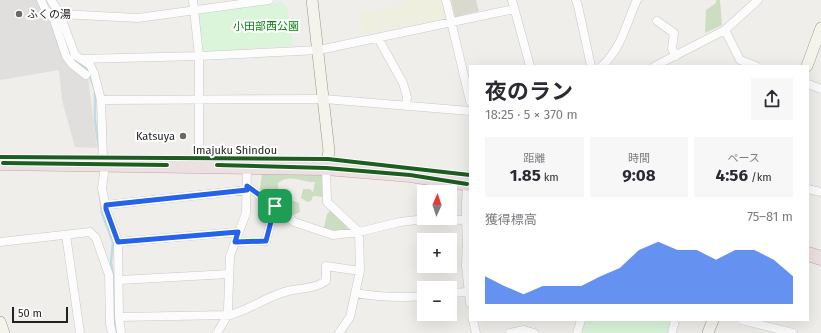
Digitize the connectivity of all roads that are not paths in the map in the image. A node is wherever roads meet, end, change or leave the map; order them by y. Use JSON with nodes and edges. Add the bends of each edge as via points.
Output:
{"nodes":[{"id":1,"x":41,"y":0,"type":"edge"},
{"id":2,"x":51,"y":0,"type":"edge"},
{"id":3,"x":193,"y":0,"type":"edge"},
{"id":4,"x":269,"y":0,"type":"edge"},
{"id":5,"x":312,"y":0,"type":"edge"},
{"id":6,"x":446,"y":0,"type":"edge"},
{"id":7,"x":512,"y":0,"type":"edge"},
{"id":8,"x":576,"y":0,"type":"edge"},
{"id":9,"x":638,"y":0,"type":"edge"},
{"id":10,"x":758,"y":0,"type":"edge"},
{"id":11,"x":514,"y":9,"type":"junction"},
{"id":12,"x":194,"y":12,"type":"junction"},
{"id":13,"x":60,"y":14,"type":"junction"},
{"id":14,"x":450,"y":21,"type":"junction"},
{"id":15,"x":657,"y":21,"type":"dead end"},
{"id":16,"x":821,"y":28,"type":"edge"},
{"id":17,"x":725,"y":30,"type":"junction"},
{"id":18,"x":378,"y":38,"type":"junction"},
{"id":19,"x":319,"y":50,"type":"junction"},
{"id":20,"x":199,"y":56,"type":"junction"},
{"id":21,"x":675,"y":56,"type":"junction"},
{"id":22,"x":82,"y":59,"type":"junction"},
{"id":23,"x":739,"y":63,"type":"edge"},
{"id":24,"x":530,"y":65,"type":"edge"},
{"id":25,"x":591,"y":65,"type":"edge"},
{"id":26,"x":603,"y":65,"type":"edge"},
{"id":27,"x":657,"y":65,"type":"edge"},
{"id":28,"x":672,"y":65,"type":"edge"},
{"id":29,"x":750,"y":65,"type":"edge"},
{"id":30,"x":807,"y":65,"type":"edge"},
{"id":31,"x":86,"y":75,"type":"dead end"},
{"id":32,"x":809,"y":84,"type":"edge"},
{"id":33,"x":821,"y":89,"type":"edge"},
{"id":34,"x":469,"y":97,"type":"edge"},
{"id":35,"x":324,"y":99,"type":"junction"},
{"id":36,"x":101,"y":100,"type":"junction"},
{"id":37,"x":200,"y":100,"type":"junction"},
{"id":38,"x":406,"y":106,"type":"junction"},
{"id":39,"x":469,"y":111,"type":"edge"},
{"id":40,"x":0,"y":156,"type":"edge"},
{"id":41,"x":104,"y":162,"type":"junction"},
{"id":42,"x":199,"y":162,"type":"junction"},
{"id":43,"x":0,"y":163,"type":"edge"},
{"id":44,"x":327,"y":163,"type":"junction"},
{"id":45,"x":247,"y":166,"type":"junction"},
{"id":46,"x":469,"y":180,"type":"edge"},
{"id":47,"x":247,"y":188,"type":"junction"},
{"id":48,"x":809,"y":189,"type":"edge"},
{"id":49,"x":821,"y":192,"type":"edge"},
{"id":50,"x":106,"y":205,"type":"junction"},
{"id":51,"x":275,"y":206,"type":"junction"},
{"id":52,"x":466,"y":220,"type":"junction"},
{"id":53,"x":238,"y":232,"type":"junction"},
{"id":54,"x":359,"y":232,"type":"junction"},
{"id":55,"x":66,"y":235,"type":"junction"},
{"id":56,"x":469,"y":241,"type":"edge"},
{"id":57,"x":0,"y":242,"type":"edge"},
{"id":58,"x":118,"y":242,"type":"junction"},
{"id":59,"x":235,"y":242,"type":"junction"},
{"id":60,"x":809,"y":254,"type":"edge"},
{"id":61,"x":821,"y":258,"type":"edge"},
{"id":62,"x":809,"y":262,"type":"edge"},
{"id":63,"x":821,"y":265,"type":"edge"},
{"id":64,"x":360,"y":271,"type":"junction"},
{"id":65,"x":229,"y":274,"type":"junction"},
{"id":66,"x":120,"y":280,"type":"junction"},
{"id":67,"x":468,"y":292,"type":"junction"},
{"id":68,"x":355,"y":293,"type":"junction"},
{"id":69,"x":457,"y":293,"type":"edge"},
{"id":70,"x":417,"y":296,"type":"edge"},
{"id":71,"x":469,"y":298,"type":"edge"},
{"id":72,"x":227,"y":314,"type":"junction"},
{"id":73,"x":119,"y":317,"type":"junction"},
{"id":74,"x":473,"y":321,"type":"edge"},
{"id":75,"x":581,"y":321,"type":"edge"},
{"id":76,"x":675,"y":321,"type":"edge"},
{"id":77,"x":713,"y":321,"type":"edge"},
{"id":78,"x":745,"y":321,"type":"edge"},
{"id":79,"x":0,"y":322,"type":"edge"},
{"id":80,"x":774,"y":331,"type":"edge"},
{"id":81,"x":4,"y":333,"type":"edge"},
{"id":82,"x":80,"y":333,"type":"edge"},
{"id":83,"x":112,"y":333,"type":"edge"},
{"id":84,"x":121,"y":333,"type":"edge"},
{"id":85,"x":217,"y":333,"type":"edge"},
{"id":86,"x":339,"y":333,"type":"edge"},
{"id":87,"x":476,"y":333,"type":"edge"},
{"id":88,"x":510,"y":333,"type":"edge"},
{"id":89,"x":534,"y":333,"type":"edge"},
{"id":90,"x":577,"y":333,"type":"edge"},
{"id":91,"x":672,"y":333,"type":"edge"},
{"id":92,"x":708,"y":333,"type":"edge"},
{"id":93,"x":794,"y":333,"type":"edge"}],
"edges":[{"from":1,"to":31,"type":"street","via":[[54,20],[66,56]]},
{"from":2,"to":13,"type":"street"},
{"from":3,"to":12,"type":"street"},
{"from":4,"to":12,"type":"street"},
{"from":5,"to":19,"type":"street"},
{"from":6,"to":14,"type":"street"},
{"from":7,"to":11,"type":"street"},
{"from":8,"to":25,"type":"street"},
{"from":9,"to":26,"type":"street","via":[[612,58]]},
{"from":10,"to":17,"type":"street"},
{"from":11,"to":14,"type":"street"},
{"from":11,"to":24,"type":"street"},
{"from":12,"to":13,"type":"street","via":[[138,18]]},
{"from":12,"to":20,"type":"street"},
{"from":13,"to":22,"type":"street","via":[[75,55]]},
{"from":14,"to":18,"type":"street"},
{"from":14,"to":34,"type":"street"},
{"from":15,"to":21,"type":"street","via":[[674,32],[672,49]]},
{"from":16,"to":30,"type":"street"},
{"from":17,"to":21,"type":"street"},
{"from":17,"to":23,"type":"street"},
{"from":18,"to":19,"type":"street"},
{"from":18,"to":38,"type":"street","via":[[403,83],[407,97]]},
{"from":19,"to":20,"type":"street"},
{"from":19,"to":35,"type":"street"},
{"from":20,"to":22,"type":"street"},
{"from":20,"to":37,"type":"street"},
{"from":21,"to":27,"type":"street"},
{"from":21,"to":28,"type":"street"},
{"from":22,"to":36,"type":"street","via":[[90,65]]},
{"from":23,"to":29,"type":"street"},
{"from":32,"to":33,"type":"street"},
{"from":35,"to":37,"type":"street"},
{"from":35,"to":38,"type":"street"},
{"from":35,"to":44,"type":"street","via":[[329,151]]},
{"from":36,"to":37,"type":"street"},
{"from":36,"to":41,"type":"street"},
{"from":37,"to":42,"type":"street"},
{"from":38,"to":39,"type":"street"},
{"from":40,"to":41,"type":"highway","name":"Imajuku Shindou"},
{"from":41,"to":42,"type":"highway","name":"Imajuku Shindou"},
{"from":41,"to":43,"type":"highway","name":"Imajuku Shindou"},
{"from":41,"to":50,"type":"street","via":[[102,188]]},
{"from":42,"to":44,"type":"highway","name":"Imajuku Shindou"},
{"from":42,"to":45,"type":"highway","name":"Imajuku Shindou"},
{"from":44,"to":45,"type":"highway","name":"Imajuku Shindou"},
{"from":44,"to":46,"type":"highway","name":"Imajuku Shindou","via":[[410,175]]},
{"from":44,"to":54,"type":"street","via":[[327,202]]},
{"from":45,"to":47,"type":"street"},
{"from":46,"to":52,"type":"street"},
{"from":47,"to":50,"type":"street"},
{"from":47,"to":51,"type":"street"},
{"from":47,"to":53,"type":"street","via":[[246,213]]},
{"from":48,"to":49,"type":"street"},
{"from":50,"to":58,"type":"street"},
{"from":51,"to":54,"type":"street","via":[[294,222],[333,235]]},
{"from":51,"to":59,"type":"street","via":[[266,241]]},
{"from":52,"to":54,"type":"street","via":[[425,219]]},
{"from":52,"to":56,"type":"street"},
{"from":53,"to":58,"type":"street"},
{"from":53,"to":59,"type":"street"},
{"from":54,"to":64,"type":"street"},
{"from":55,"to":57,"type":"street"},
{"from":55,"to":82,"type":"street"},
{"from":55,"to":83,"type":"street","via":[[90,232],[96,238],[109,275]]},
{"from":56,"to":67,"type":"street","via":[[466,266]]},
{"from":58,"to":66,"type":"street"},
{"from":59,"to":65,"type":"street","via":[[230,256]]},
{"from":60,"to":61,"type":"highway"},
{"from":62,"to":63,"type":"highway"},
{"from":64,"to":68,"type":"street"},
{"from":64,"to":72,"type":"street","via":[[326,266],[326,281],[319,286],[287,292],[244,311]]},
{"from":65,"to":66,"type":"street"},
{"from":65,"to":72,"type":"street"},
{"from":66,"to":73,"type":"street"},
{"from":67,"to":69,"type":"street"},
{"from":67,"to":71,"type":"street"},
{"from":68,"to":70,"type":"street","via":[[378,297]]},
{"from":68,"to":86,"type":"street","via":[[350,317]]},
{"from":72,"to":73,"type":"street"},
{"from":72,"to":85,"type":"street"},
{"from":73,"to":84,"type":"street"},
{"from":74,"to":87,"type":"street"},
{"from":75,"to":90,"type":"street"},
{"from":76,"to":91,"type":"street"},
{"from":77,"to":92,"type":"street"},
{"from":78,"to":80,"type":"street"},
{"from":79,"to":81,"type":"street"},
{"from":80,"to":93,"type":"street"},
{"from":88,"to":89,"type":"street","via":[[524,330]]}]}
